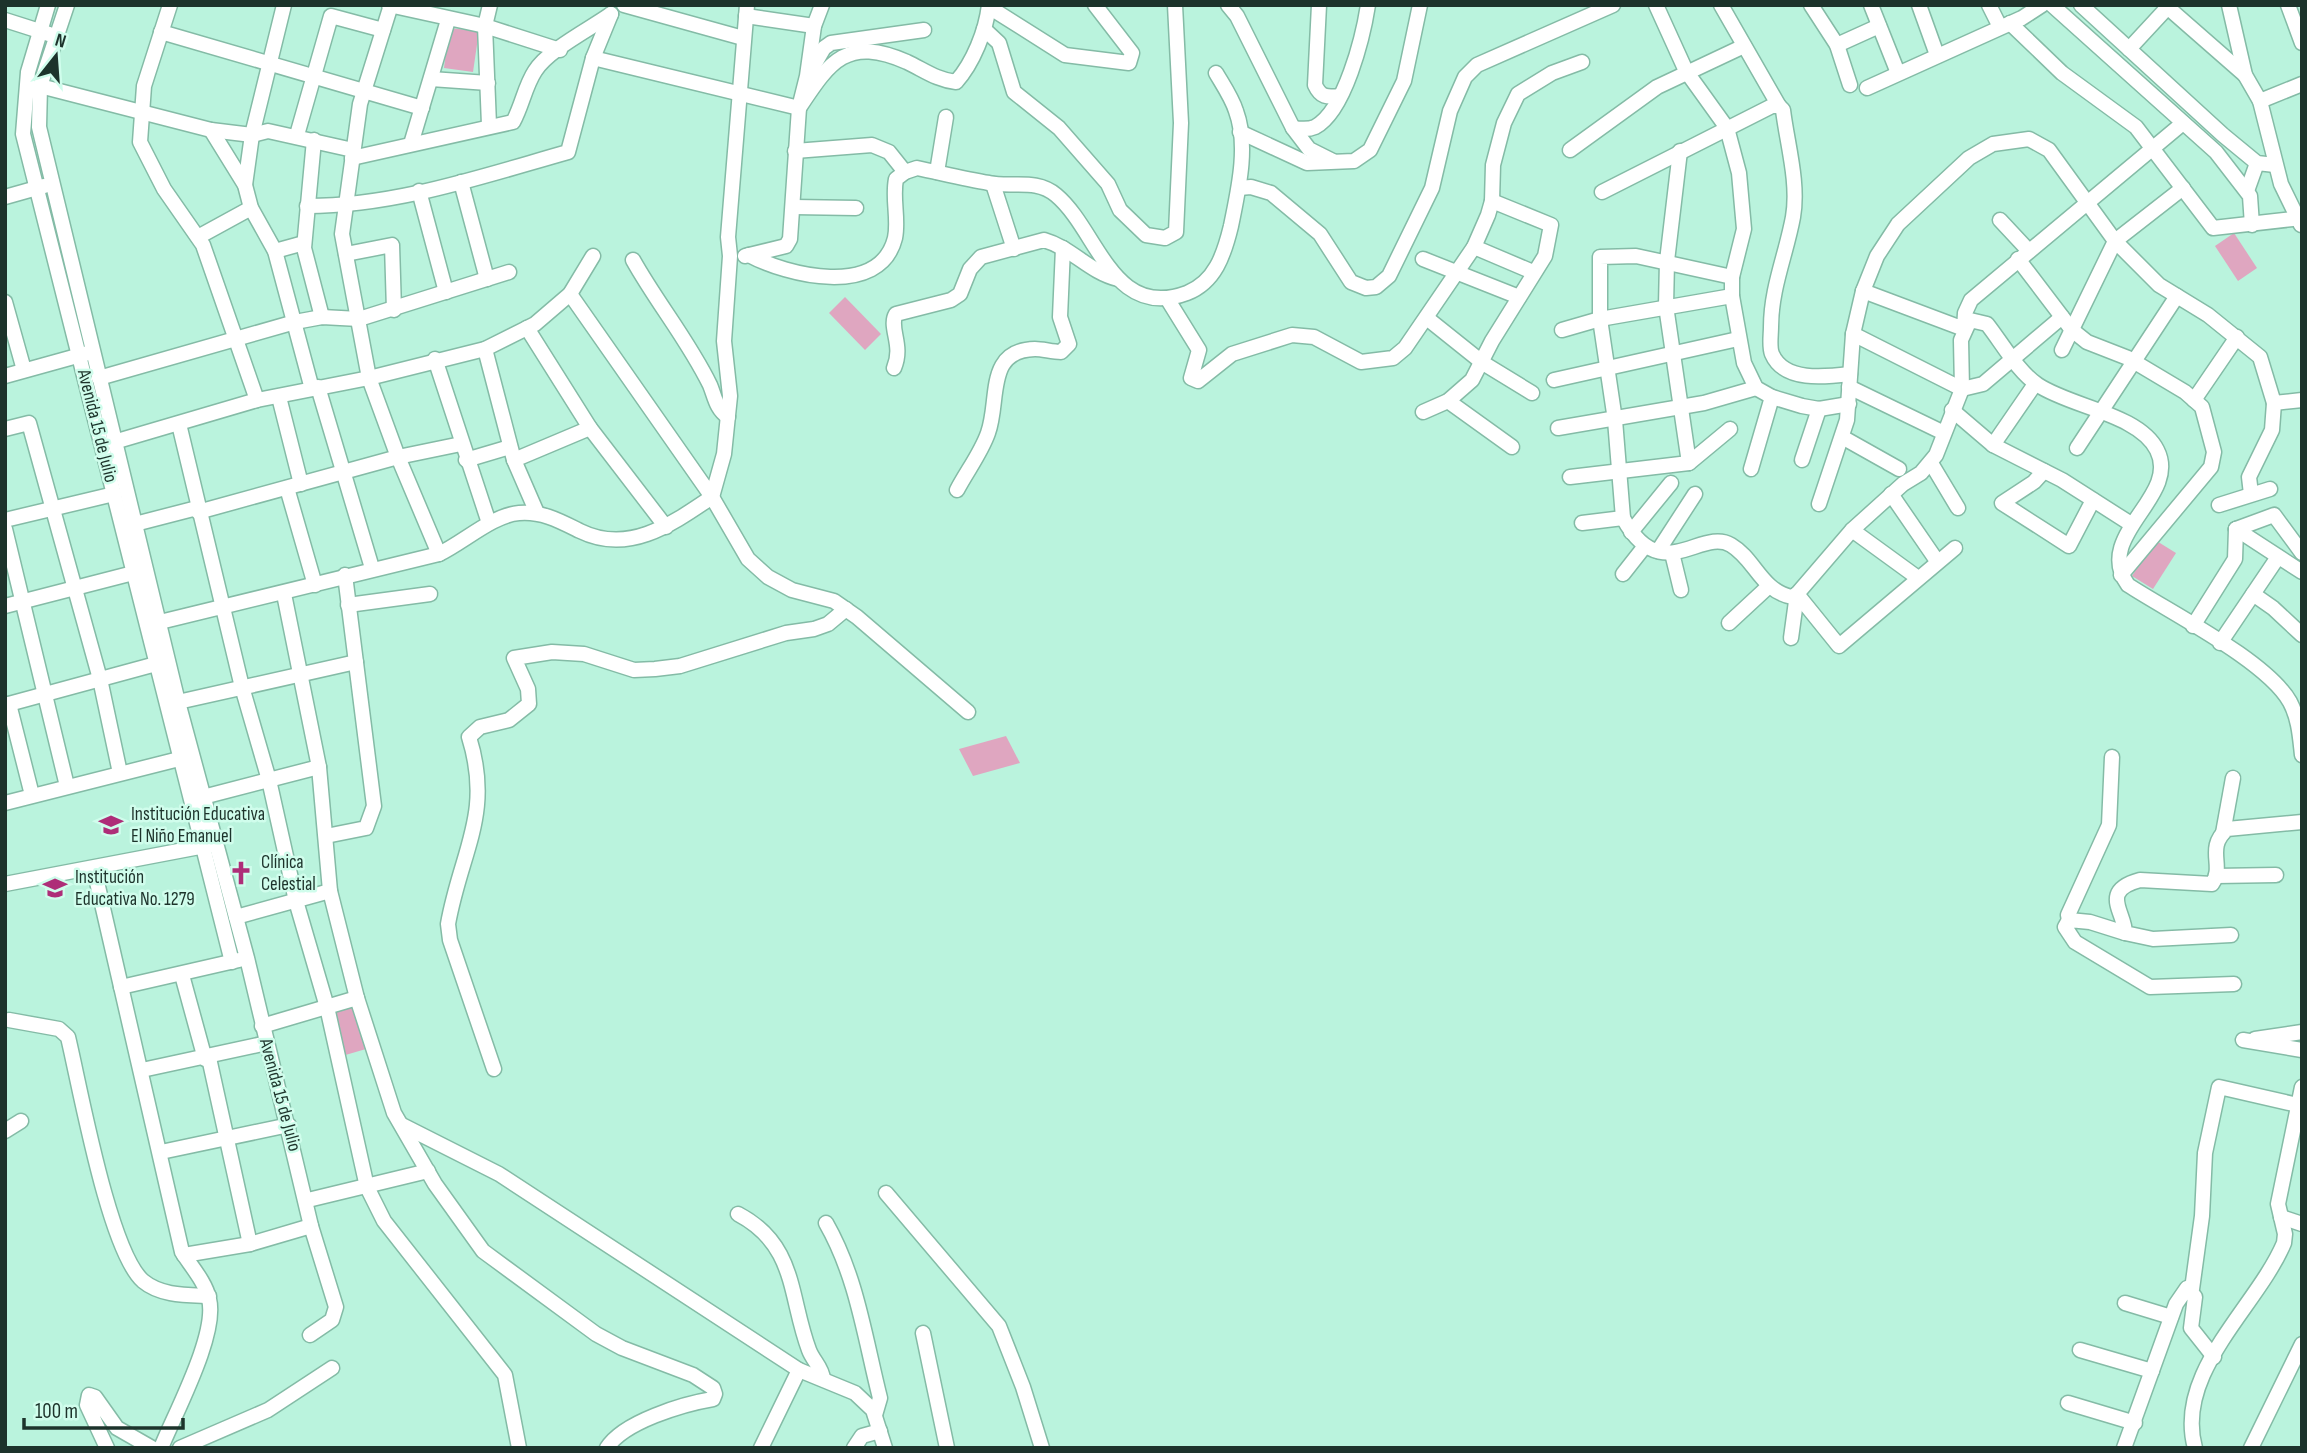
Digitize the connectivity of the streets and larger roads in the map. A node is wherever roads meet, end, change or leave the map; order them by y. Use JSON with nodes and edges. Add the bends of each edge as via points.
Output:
{"nodes":[{"id":1,"x":48,"y":5,"type":"edge"},
{"id":2,"x":67,"y":5,"type":"edge"},
{"id":3,"x":170,"y":5,"type":"edge"},
{"id":4,"x":284,"y":5,"type":"edge"},
{"id":5,"x":390,"y":5,"type":"edge"},
{"id":6,"x":490,"y":5,"type":"edge"},
{"id":7,"x":624,"y":5,"type":"edge"},
{"id":8,"x":822,"y":5,"type":"edge"},
{"id":9,"x":1096,"y":5,"type":"edge"},
{"id":10,"x":1175,"y":5,"type":"edge"},
{"id":11,"x":1228,"y":5,"type":"edge"},
{"id":12,"x":1319,"y":5,"type":"edge"},
{"id":13,"x":1368,"y":5,"type":"edge"},
{"id":14,"x":1420,"y":5,"type":"edge"},
{"id":15,"x":1613,"y":5,"type":"edge"},
{"id":16,"x":1657,"y":5,"type":"edge"},
{"id":17,"x":1721,"y":5,"type":"edge"},
{"id":18,"x":1811,"y":5,"type":"edge"},
{"id":19,"x":1871,"y":5,"type":"edge"},
{"id":20,"x":1919,"y":5,"type":"edge"},
{"id":21,"x":1989,"y":5,"type":"edge"},
{"id":22,"x":2042,"y":5,"type":"edge"},
{"id":23,"x":2052,"y":5,"type":"edge"},
{"id":24,"x":2081,"y":5,"type":"edge"},
{"id":25,"x":2288,"y":5,"type":"edge"},
{"id":26,"x":989,"y":6,"type":"edge"},
{"id":27,"x":2166,"y":7,"type":"edge"},
{"id":28,"x":2234,"y":7,"type":"edge"},
{"id":29,"x":613,"y":9,"type":"edge"},
{"id":30,"x":746,"y":11,"type":"edge"},
{"id":31,"x":448,"y":19,"type":"junction"},
{"id":32,"x":5,"y":20,"type":"edge"},
{"id":33,"x":2005,"y":25,"type":"junction"},
{"id":34,"x":485,"y":26,"type":"junction"},
{"id":35,"x":814,"y":26,"type":"junction"},
{"id":36,"x":1879,"y":26,"type":"junction"},
{"id":37,"x":984,"y":29,"type":"junction"},
{"id":38,"x":41,"y":30,"type":"junction"},
{"id":39,"x":383,"y":30,"type":"junction"},
{"id":40,"x":924,"y":30,"type":"dead end"},
{"id":41,"x":161,"y":32,"type":"junction"},
{"id":42,"x":57,"y":37,"type":"junction"},
{"id":43,"x":743,"y":38,"type":"junction"},
{"id":44,"x":2302,"y":43,"type":"edge"},
{"id":45,"x":1837,"y":45,"type":"junction"},
{"id":46,"x":1744,"y":46,"type":"junction"},
{"id":47,"x":2129,"y":49,"type":"junction"},
{"id":48,"x":560,"y":50,"type":"junction"},
{"id":49,"x":1937,"y":55,"type":"junction"},
{"id":50,"x":593,"y":58,"type":"junction"},
{"id":51,"x":1582,"y":62,"type":"dead end"},
{"id":52,"x":267,"y":64,"type":"junction"},
{"id":53,"x":1686,"y":71,"type":"junction"},
{"id":54,"x":1216,"y":73,"type":"dead end"},
{"id":55,"x":1898,"y":73,"type":"junction"},
{"id":56,"x":2245,"y":75,"type":"junction"},
{"id":57,"x":807,"y":76,"type":"junction"},
{"id":58,"x":312,"y":78,"type":"junction"},
{"id":59,"x":431,"y":79,"type":"junction"},
{"id":60,"x":488,"y":83,"type":"junction"},
{"id":61,"x":2302,"y":84,"type":"edge"},
{"id":62,"x":1850,"y":85,"type":"dead end"},
{"id":63,"x":40,"y":86,"type":"junction"},
{"id":64,"x":1867,"y":88,"type":"dead end"},
{"id":65,"x":363,"y":93,"type":"junction"},
{"id":66,"x":737,"y":94,"type":"junction"},
{"id":67,"x":1340,"y":96,"type":"junction"},
{"id":68,"x":2260,"y":102,"type":"junction"},
{"id":69,"x":1779,"y":106,"type":"junction"},
{"id":70,"x":422,"y":108,"type":"junction"},
{"id":71,"x":799,"y":108,"type":"junction"},
{"id":72,"x":142,"y":114,"type":"junction"},
{"id":73,"x":946,"y":117,"type":"dead end"},
{"id":74,"x":2183,"y":123,"type":"junction"},
{"id":75,"x":489,"y":125,"type":"junction"},
{"id":76,"x":1293,"y":128,"type":"junction"},
{"id":77,"x":1727,"y":128,"type":"junction"},
{"id":78,"x":211,"y":130,"type":"junction"},
{"id":79,"x":1240,"y":132,"type":"junction"},
{"id":80,"x":252,"y":135,"type":"junction"},
{"id":81,"x":297,"y":135,"type":"junction"},
{"id":82,"x":314,"y":140,"type":"junction"},
{"id":83,"x":411,"y":144,"type":"junction"},
{"id":84,"x":2152,"y":149,"type":"junction"},
{"id":85,"x":1570,"y":150,"type":"dead end"},
{"id":86,"x":795,"y":151,"type":"junction"},
{"id":87,"x":1680,"y":151,"type":"junction"},
{"id":88,"x":352,"y":154,"type":"junction"},
{"id":89,"x":1337,"y":163,"type":"junction"},
{"id":90,"x":2257,"y":163,"type":"junction"},
{"id":91,"x":2275,"y":165,"type":"junction"},
{"id":92,"x":905,"y":172,"type":"junction"},
{"id":93,"x":936,"y":172,"type":"junction"},
{"id":94,"x":461,"y":182,"type":"junction"},
{"id":95,"x":52,"y":184,"type":"junction"},
{"id":96,"x":993,"y":184,"type":"junction"},
{"id":97,"x":245,"y":185,"type":"junction"},
{"id":98,"x":37,"y":188,"type":"junction"},
{"id":99,"x":1239,"y":188,"type":"junction"},
{"id":100,"x":2183,"y":188,"type":"junction"},
{"id":101,"x":419,"y":191,"type":"junction"},
{"id":102,"x":2247,"y":191,"type":"junction"},
{"id":103,"x":1602,"y":192,"type":"dead end"},
{"id":104,"x":5,"y":197,"type":"edge"},
{"id":105,"x":1492,"y":201,"type":"junction"},
{"id":106,"x":2086,"y":202,"type":"junction"},
{"id":107,"x":307,"y":206,"type":"junction"},
{"id":108,"x":345,"y":206,"type":"junction"},
{"id":109,"x":794,"y":207,"type":"junction"},
{"id":110,"x":251,"y":208,"type":"junction"},
{"id":111,"x":856,"y":208,"type":"dead end"},
{"id":112,"x":2000,"y":220,"type":"dead end"},
{"id":113,"x":2301,"y":221,"type":"edge"},
{"id":114,"x":2252,"y":225,"type":"junction"},
{"id":115,"x":198,"y":237,"type":"junction"},
{"id":116,"x":2115,"y":241,"type":"junction"},
{"id":117,"x":304,"y":243,"type":"junction"},
{"id":118,"x":1474,"y":247,"type":"junction"},
{"id":119,"x":1063,"y":248,"type":"junction"},
{"id":120,"x":1014,"y":249,"type":"junction"},
{"id":121,"x":275,"y":251,"type":"junction"},
{"id":122,"x":346,"y":254,"type":"junction"},
{"id":123,"x":2023,"y":254,"type":"junction"},
{"id":124,"x":593,"y":256,"type":"dead end"},
{"id":125,"x":730,"y":256,"type":"junction"},
{"id":126,"x":749,"y":256,"type":"junction"},
{"id":127,"x":1423,"y":259,"type":"dead end"},
{"id":128,"x":633,"y":260,"type":"dead end"},
{"id":129,"x":1667,"y":261,"type":"junction"},
{"id":130,"x":509,"y":272,"type":"dead end"},
{"id":131,"x":1533,"y":272,"type":"junction"},
{"id":132,"x":1457,"y":273,"type":"junction"},
{"id":133,"x":1732,"y":277,"type":"junction"},
{"id":134,"x":487,"y":279,"type":"junction"},
{"id":135,"x":1118,"y":279,"type":"junction"},
{"id":136,"x":1863,"y":291,"type":"junction"},
{"id":137,"x":446,"y":292,"type":"junction"},
{"id":138,"x":570,"y":294,"type":"junction"},
{"id":139,"x":1732,"y":296,"type":"junction"},
{"id":140,"x":2177,"y":296,"type":"junction"},
{"id":141,"x":1518,"y":298,"type":"junction"},
{"id":142,"x":1168,"y":300,"type":"junction"},
{"id":143,"x":5,"y":302,"type":"edge"},
{"id":144,"x":1666,"y":306,"type":"junction"},
{"id":145,"x":394,"y":310,"type":"junction"},
{"id":146,"x":322,"y":317,"type":"junction"},
{"id":147,"x":2062,"y":317,"type":"junction"},
{"id":148,"x":1600,"y":318,"type":"junction"},
{"id":149,"x":359,"y":319,"type":"junction"},
{"id":150,"x":1428,"y":319,"type":"junction"},
{"id":151,"x":295,"y":323,"type":"junction"},
{"id":152,"x":527,"y":328,"type":"junction"},
{"id":153,"x":1964,"y":329,"type":"junction"},
{"id":154,"x":1562,"y":330,"type":"dead end"},
{"id":155,"x":2072,"y":330,"type":"junction"},
{"id":156,"x":1853,"y":334,"type":"junction"},
{"id":157,"x":2237,"y":337,"type":"junction"},
{"id":158,"x":237,"y":338,"type":"junction"},
{"id":159,"x":1738,"y":340,"type":"junction"},
{"id":160,"x":485,"y":349,"type":"junction"},
{"id":161,"x":2062,"y":350,"type":"dead end"},
{"id":162,"x":86,"y":353,"type":"junction"},
{"id":163,"x":1675,"y":354,"type":"junction"},
{"id":164,"x":2014,"y":358,"type":"junction"},
{"id":165,"x":435,"y":359,"type":"junction"},
{"id":166,"x":2136,"y":362,"type":"junction"},
{"id":167,"x":1483,"y":363,"type":"junction"},
{"id":168,"x":1606,"y":368,"type":"junction"},
{"id":169,"x":894,"y":369,"type":"dead end"},
{"id":170,"x":24,"y":370,"type":"junction"},
{"id":171,"x":5,"y":376,"type":"edge"},
{"id":172,"x":99,"y":378,"type":"junction"},
{"id":173,"x":369,"y":378,"type":"junction"},
{"id":174,"x":1554,"y":380,"type":"dead end"},
{"id":175,"x":1850,"y":381,"type":"junction"},
{"id":176,"x":2035,"y":384,"type":"junction"},
{"id":177,"x":1756,"y":387,"type":"junction"},
{"id":178,"x":315,"y":388,"type":"junction"},
{"id":179,"x":1962,"y":389,"type":"junction"},
{"id":180,"x":1532,"y":393,"type":"dead end"},
{"id":181,"x":279,"y":397,"type":"junction"},
{"id":182,"x":1772,"y":397,"type":"junction"},
{"id":183,"x":257,"y":400,"type":"junction"},
{"id":184,"x":2194,"y":400,"type":"junction"},
{"id":185,"x":2302,"y":400,"type":"edge"},
{"id":186,"x":1447,"y":401,"type":"junction"},
{"id":187,"x":2274,"y":403,"type":"junction"},
{"id":188,"x":1849,"y":404,"type":"junction"},
{"id":189,"x":1682,"y":405,"type":"junction"},
{"id":190,"x":1819,"y":409,"type":"junction"},
{"id":191,"x":1952,"y":410,"type":"junction"},
{"id":192,"x":1423,"y":412,"type":"dead end"},
{"id":193,"x":2101,"y":413,"type":"junction"},
{"id":194,"x":728,"y":417,"type":"junction"},
{"id":195,"x":1615,"y":420,"type":"junction"},
{"id":196,"x":179,"y":424,"type":"junction"},
{"id":197,"x":590,"y":428,"type":"junction"},
{"id":198,"x":1558,"y":428,"type":"dead end"},
{"id":199,"x":5,"y":429,"type":"edge"},
{"id":200,"x":1730,"y":429,"type":"dead end"},
{"id":201,"x":1944,"y":433,"type":"junction"},
{"id":202,"x":1842,"y":438,"type":"junction"},
{"id":203,"x":114,"y":442,"type":"junction"},
{"id":204,"x":461,"y":444,"type":"junction"},
{"id":205,"x":1993,"y":445,"type":"junction"},
{"id":206,"x":1512,"y":447,"type":"dead end"},
{"id":207,"x":2077,"y":449,"type":"dead end"},
{"id":208,"x":512,"y":454,"type":"junction"},
{"id":209,"x":398,"y":457,"type":"junction"},
{"id":210,"x":466,"y":460,"type":"junction"},
{"id":211,"x":1802,"y":460,"type":"dead end"},
{"id":212,"x":1689,"y":463,"type":"junction"},
{"id":213,"x":1931,"y":463,"type":"junction"},
{"id":214,"x":1751,"y":469,"type":"dead end"},
{"id":215,"x":1899,"y":469,"type":"dead end"},
{"id":216,"x":2044,"y":471,"type":"junction"},
{"id":217,"x":1621,"y":472,"type":"junction"},
{"id":218,"x":342,"y":473,"type":"junction"},
{"id":219,"x":1570,"y":477,"type":"dead end"},
{"id":220,"x":1671,"y":484,"type":"dead end"},
{"id":221,"x":294,"y":486,"type":"junction"},
{"id":222,"x":2270,"y":489,"type":"dead end"},
{"id":223,"x":957,"y":490,"type":"dead end"},
{"id":224,"x":114,"y":494,"type":"junction"},
{"id":225,"x":1695,"y":494,"type":"dead end"},
{"id":226,"x":1891,"y":494,"type":"junction"},
{"id":227,"x":2251,"y":494,"type":"junction"},
{"id":228,"x":712,"y":497,"type":"junction"},
{"id":229,"x":2093,"y":500,"type":"junction"},
{"id":230,"x":1819,"y":504,"type":"dead end"},
{"id":231,"x":2219,"y":505,"type":"dead end"},
{"id":232,"x":1958,"y":508,"type":"dead end"},
{"id":233,"x":50,"y":509,"type":"junction"},
{"id":234,"x":198,"y":510,"type":"junction"},
{"id":235,"x":537,"y":513,"type":"junction"},
{"id":236,"x":1623,"y":517,"type":"junction"},
{"id":237,"x":5,"y":520,"type":"edge"},
{"id":238,"x":489,"y":523,"type":"junction"},
{"id":239,"x":1582,"y":523,"type":"dead end"},
{"id":240,"x":135,"y":524,"type":"junction"},
{"id":241,"x":2131,"y":524,"type":"junction"},
{"id":242,"x":666,"y":527,"type":"junction"},
{"id":243,"x":5,"y":529,"type":"edge"},
{"id":244,"x":2235,"y":529,"type":"junction"},
{"id":245,"x":1852,"y":530,"type":"junction"},
{"id":246,"x":1631,"y":532,"type":"junction"},
{"id":247,"x":1955,"y":548,"type":"dead end"},
{"id":248,"x":1658,"y":550,"type":"junction"},
{"id":249,"x":2302,"y":553,"type":"edge"},
{"id":250,"x":439,"y":554,"type":"junction"},
{"id":251,"x":2278,"y":557,"type":"junction"},
{"id":252,"x":1937,"y":561,"type":"junction"},
{"id":253,"x":373,"y":568,"type":"junction"},
{"id":254,"x":139,"y":571,"type":"junction"},
{"id":255,"x":2302,"y":572,"type":"edge"},
{"id":256,"x":1623,"y":574,"type":"dead end"},
{"id":257,"x":345,"y":575,"type":"junction"},
{"id":258,"x":2121,"y":575,"type":"junction"},
{"id":259,"x":1918,"y":578,"type":"junction"},
{"id":260,"x":315,"y":585,"type":"junction"},
{"id":261,"x":1769,"y":586,"type":"junction"},
{"id":262,"x":75,"y":588,"type":"junction"},
{"id":263,"x":1681,"y":590,"type":"dead end"},
{"id":264,"x":284,"y":594,"type":"junction"},
{"id":265,"x":430,"y":594,"type":"dead end"},
{"id":266,"x":1797,"y":594,"type":"junction"},
{"id":267,"x":2253,"y":594,"type":"junction"},
{"id":268,"x":21,"y":602,"type":"junction"},
{"id":269,"x":348,"y":605,"type":"junction"},
{"id":270,"x":5,"y":606,"type":"edge"},
{"id":271,"x":223,"y":608,"type":"junction"},
{"id":272,"x":846,"y":610,"type":"junction"},
{"id":273,"x":160,"y":622,"type":"junction"},
{"id":274,"x":1729,"y":623,"type":"dead end"},
{"id":275,"x":2193,"y":626,"type":"junction"},
{"id":276,"x":2302,"y":635,"type":"edge"},
{"id":277,"x":1791,"y":638,"type":"dead end"},
{"id":278,"x":2220,"y":643,"type":"junction"},
{"id":279,"x":164,"y":662,"type":"junction"},
{"id":280,"x":356,"y":662,"type":"junction"},
{"id":281,"x":299,"y":674,"type":"junction"},
{"id":282,"x":100,"y":679,"type":"junction"},
{"id":283,"x":242,"y":687,"type":"junction"},
{"id":284,"x":44,"y":694,"type":"junction"},
{"id":285,"x":178,"y":702,"type":"junction"},
{"id":286,"x":7,"y":704,"type":"edge"},
{"id":287,"x":968,"y":712,"type":"dead end"},
{"id":288,"x":2300,"y":718,"type":"edge"},
{"id":289,"x":2302,"y":755,"type":"edge"},
{"id":290,"x":2112,"y":757,"type":"dead end"},
{"id":291,"x":187,"y":758,"type":"junction"},
{"id":292,"x":319,"y":767,"type":"junction"},
{"id":293,"x":120,"y":774,"type":"junction"},
{"id":294,"x":2233,"y":778,"type":"dead end"},
{"id":295,"x":270,"y":780,"type":"junction"},
{"id":296,"x":67,"y":786,"type":"junction"},
{"id":297,"x":32,"y":795,"type":"junction"},
{"id":298,"x":203,"y":797,"type":"junction"},
{"id":299,"x":5,"y":803,"type":"edge"},
{"id":300,"x":2302,"y":822,"type":"edge"},
{"id":301,"x":2222,"y":833,"type":"junction"},
{"id":302,"x":326,"y":836,"type":"junction"},
{"id":303,"x":209,"y":845,"type":"junction"},
{"id":304,"x":94,"y":869,"type":"junction"},
{"id":305,"x":2276,"y":875,"type":"dead end"},
{"id":306,"x":2216,"y":876,"type":"junction"},
{"id":307,"x":5,"y":884,"type":"edge"},
{"id":308,"x":330,"y":891,"type":"junction"},
{"id":309,"x":296,"y":901,"type":"junction"},
{"id":310,"x":236,"y":917,"type":"junction"},
{"id":311,"x":2069,"y":920,"type":"junction"},
{"id":312,"x":2125,"y":933,"type":"junction"},
{"id":313,"x":2231,"y":934,"type":"dead end"},
{"id":314,"x":247,"y":958,"type":"junction"},
{"id":315,"x":232,"y":962,"type":"junction"},
{"id":316,"x":182,"y":975,"type":"junction"},
{"id":317,"x":2234,"y":984,"type":"dead end"},
{"id":318,"x":121,"y":987,"type":"junction"},
{"id":319,"x":357,"y":999,"type":"junction"},
{"id":320,"x":327,"y":1007,"type":"junction"},
{"id":321,"x":9,"y":1020,"type":"dead end"},
{"id":322,"x":262,"y":1026,"type":"junction"},
{"id":323,"x":2302,"y":1032,"type":"edge"},
{"id":324,"x":267,"y":1044,"type":"junction"},
{"id":325,"x":2302,"y":1050,"type":"edge"},
{"id":326,"x":207,"y":1058,"type":"junction"},
{"id":327,"x":494,"y":1069,"type":"dead end"},
{"id":328,"x":142,"y":1070,"type":"junction"},
{"id":329,"x":2302,"y":1087,"type":"edge"},
{"id":330,"x":2300,"y":1106,"type":"edge"},
{"id":331,"x":21,"y":1121,"type":"dead end"},
{"id":332,"x":289,"y":1125,"type":"junction"},
{"id":333,"x":401,"y":1125,"type":"junction"},
{"id":334,"x":5,"y":1131,"type":"edge"},
{"id":335,"x":227,"y":1140,"type":"junction"},
{"id":336,"x":162,"y":1152,"type":"junction"},
{"id":337,"x":2295,"y":1162,"type":"edge"},
{"id":338,"x":428,"y":1171,"type":"junction"},
{"id":339,"x":367,"y":1187,"type":"junction"},
{"id":340,"x":886,"y":1193,"type":"dead end"},
{"id":341,"x":307,"y":1199,"type":"junction"},
{"id":342,"x":738,"y":1214,"type":"dead end"},
{"id":343,"x":2281,"y":1217,"type":"junction"},
{"id":344,"x":827,"y":1223,"type":"dead end"},
{"id":345,"x":2302,"y":1224,"type":"edge"},
{"id":346,"x":311,"y":1226,"type":"junction"},
{"id":347,"x":250,"y":1244,"type":"junction"},
{"id":348,"x":184,"y":1255,"type":"junction"},
{"id":349,"x":2192,"y":1289,"type":"junction"},
{"id":350,"x":209,"y":1296,"type":"junction"},
{"id":351,"x":2125,"y":1303,"type":"dead end"},
{"id":352,"x":2171,"y":1317,"type":"junction"},
{"id":353,"x":923,"y":1333,"type":"dead end"},
{"id":354,"x":310,"y":1335,"type":"dead end"},
{"id":355,"x":2302,"y":1344,"type":"edge"},
{"id":356,"x":2080,"y":1350,"type":"dead end"},
{"id":357,"x":2214,"y":1357,"type":"junction"},
{"id":358,"x":332,"y":1368,"type":"dead end"},
{"id":359,"x":799,"y":1370,"type":"junction"},
{"id":360,"x":2152,"y":1371,"type":"junction"},
{"id":361,"x":823,"y":1379,"type":"junction"},
{"id":362,"x":2068,"y":1403,"type":"dead end"},
{"id":363,"x":876,"y":1415,"type":"junction"},
{"id":364,"x":2135,"y":1423,"type":"junction"},
{"id":365,"x":880,"y":1431,"type":"junction"},
{"id":366,"x":107,"y":1448,"type":"edge"},
{"id":367,"x":152,"y":1448,"type":"edge"},
{"id":368,"x":161,"y":1448,"type":"edge"},
{"id":369,"x":180,"y":1448,"type":"edge"},
{"id":370,"x":519,"y":1448,"type":"edge"},
{"id":371,"x":607,"y":1448,"type":"edge"},
{"id":372,"x":761,"y":1448,"type":"edge"},
{"id":373,"x":854,"y":1448,"type":"edge"},
{"id":374,"x":885,"y":1448,"type":"edge"},
{"id":375,"x":947,"y":1448,"type":"edge"},
{"id":376,"x":1042,"y":1448,"type":"edge"},
{"id":377,"x":2124,"y":1448,"type":"edge"},
{"id":378,"x":2195,"y":1448,"type":"edge"},
{"id":379,"x":2251,"y":1448,"type":"edge"}],
"edges":[{"from":1,"to":38,"type":"street","name":"Avenida 15 de Julio"},
{"from":2,"to":42,"type":"street","name":"Avenida 15 de Julio"},
{"from":3,"to":41,"type":"street"},
{"from":4,"to":52,"type":"street"},
{"from":5,"to":31,"type":"street"},
{"from":5,"to":39,"type":"street"},
{"from":6,"to":34,"type":"street"},
{"from":7,"to":43,"type":"street"},
{"from":8,"to":35,"type":"street"},
{"from":9,"to":26,"type":"street","via":[[1132,53],[1129,63],[1065,55]]},
{"from":10,"to":37,"type":"street","via":[[1181,123],[1179,215],[1176,232],[1164,238],[1146,235],[1120,210],[1108,184],[1059,128],[1021,101],[999,43]]},
{"from":11,"to":76,"type":"street"},
{"from":12,"to":67,"type":"street","via":[[1315,85],[1324,97]]},
{"from":13,"to":67,"type":"street"},
{"from":14,"to":89,"type":"street","via":[[1404,81],[1370,150],[1354,162]]},
{"from":15,"to":99,"type":"street","via":[[1477,65],[1465,76],[1450,111],[1432,188],[1388,275],[1376,287],[1351,282],[1320,234],[1271,193]]},
{"from":16,"to":53,"type":"street"},
{"from":17,"to":46,"type":"street"},
{"from":18,"to":45,"type":"street"},
{"from":19,"to":36,"type":"street"},
{"from":20,"to":49,"type":"street"},
{"from":21,"to":33,"type":"street"},
{"from":22,"to":33,"type":"street"},
{"from":23,"to":74,"type":"street"},
{"from":24,"to":47,"type":"street"},
{"from":25,"to":44,"type":"street"},
{"from":26,"to":37,"type":"street"},
{"from":27,"to":47,"type":"street"},
{"from":27,"to":56,"type":"street"},
{"from":28,"to":56,"type":"street"},
{"from":29,"to":48,"type":"street"},
{"from":29,"to":50,"type":"street"},
{"from":30,"to":35,"type":"street"},
{"from":30,"to":43,"type":"street"},
{"from":31,"to":34,"type":"street"},
{"from":31,"to":59,"type":"street"},
{"from":32,"to":38,"type":"street"},
{"from":33,"to":49,"type":"street"},
{"from":33,"to":84,"type":"street","via":[[2137,127]]},
{"from":34,"to":48,"type":"street"},
{"from":34,"to":60,"type":"street"},
{"from":35,"to":57,"type":"street"},
{"from":36,"to":45,"type":"street"},
{"from":36,"to":55,"type":"street"},
{"from":37,"to":71,"type":"street","via":[[956,82],[873,52],[850,53],[827,66]]},
{"from":38,"to":42,"type":"street"},
{"from":38,"to":98,"type":"street","name":"Avenida 15 de Julio","via":[[27,72],[23,109],[23,135]]},
{"from":39,"to":58,"type":"street","via":[[331,16]]},
{"from":39,"to":65,"type":"street"},
{"from":40,"to":57,"type":"street","via":[[831,43]]},
{"from":41,"to":52,"type":"street"},
{"from":41,"to":72,"type":"street","via":[[144,86]]},
{"from":42,"to":63,"type":"street","name":"Avenida 15 de Julio"},
{"from":43,"to":66,"type":"street"},
{"from":45,"to":62,"type":"street"},
{"from":46,"to":53,"type":"street"},
{"from":46,"to":69,"type":"street"},
{"from":47,"to":90,"type":"street"},
{"from":48,"to":75,"type":"street","via":[[533,73],[513,122]]},
{"from":49,"to":55,"type":"street"},
{"from":50,"to":66,"type":"street"},
{"from":50,"to":94,"type":"street","via":[[568,152]]},
{"from":51,"to":105,"type":"street","via":[[1552,73],[1518,94],[1504,122],[1493,165]]},
{"from":52,"to":58,"type":"street"},
{"from":52,"to":80,"type":"street"},
{"from":53,"to":77,"type":"street"},
{"from":53,"to":85,"type":"street"},
{"from":54,"to":79,"type":"street","via":[[1237,111]]},
{"from":55,"to":64,"type":"street"},
{"from":56,"to":68,"type":"street"},
{"from":57,"to":71,"type":"street"},
{"from":58,"to":65,"type":"street"},
{"from":58,"to":81,"type":"street"},
{"from":59,"to":60,"type":"street"},
{"from":59,"to":70,"type":"street"},
{"from":60,"to":75,"type":"street"},
{"from":61,"to":68,"type":"street"},
{"from":63,"to":72,"type":"street"},
{"from":63,"to":95,"type":"street","name":"Avenida 15 de Julio","via":[[38,127]]},
{"from":65,"to":70,"type":"street"},
{"from":65,"to":88,"type":"street"},
{"from":66,"to":71,"type":"street"},
{"from":66,"to":125,"type":"street","via":[[727,237]]},
{"from":67,"to":76,"type":"street","via":[[1323,122],[1311,129]]},
{"from":68,"to":91,"type":"street"},
{"from":69,"to":77,"type":"street"},
{"from":69,"to":175,"type":"street","via":[[1795,198],[1770,303],[1771,352],[1780,365],[1799,374]]},
{"from":70,"to":83,"type":"street"},
{"from":71,"to":86,"type":"street"},
{"from":72,"to":78,"type":"street"},
{"from":72,"to":115,"type":"street","via":[[140,142],[164,189]]},
{"from":73,"to":93,"type":"street"},
{"from":74,"to":84,"type":"street"},
{"from":74,"to":102,"type":"street","via":[[2216,152]]},
{"from":75,"to":83,"type":"street"},
{"from":76,"to":89,"type":"street","via":[[1309,149]]},
{"from":77,"to":87,"type":"street"},
{"from":77,"to":133,"type":"street","via":[[1744,229]]},
{"from":78,"to":80,"type":"street"},
{"from":78,"to":97,"type":"street"},
{"from":79,"to":89,"type":"street","via":[[1307,163]]},
{"from":79,"to":99,"type":"street"},
{"from":80,"to":81,"type":"street","via":[[268,131]]},
{"from":80,"to":97,"type":"street"},
{"from":81,"to":82,"type":"street"},
{"from":82,"to":88,"type":"street"},
{"from":82,"to":107,"type":"street"},
{"from":83,"to":88,"type":"street"},
{"from":84,"to":100,"type":"street"},
{"from":84,"to":106,"type":"street"},
{"from":86,"to":92,"type":"street","via":[[872,145],[889,152]]},
{"from":86,"to":109,"type":"street"},
{"from":87,"to":103,"type":"street"},
{"from":87,"to":129,"type":"street"},
{"from":88,"to":108,"type":"street"},
{"from":90,"to":91,"type":"street"},
{"from":90,"to":102,"type":"street"},
{"from":91,"to":113,"type":"street"},
{"from":92,"to":93,"type":"street","via":[[917,168]]},
{"from":92,"to":126,"type":"street","via":[[894,189],[895,239],[887,255],[873,266],[823,279],[774,268]]},
{"from":93,"to":96,"type":"street"},
{"from":94,"to":101,"type":"street"},
{"from":94,"to":134,"type":"street"},
{"from":95,"to":98,"type":"street"},
{"from":95,"to":162,"type":"street","name":"Avenida 15 de Julio"},
{"from":96,"to":120,"type":"street"},
{"from":96,"to":135,"type":"street","via":[[1029,184],[1056,195]]},
{"from":97,"to":110,"type":"street"},
{"from":98,"to":104,"type":"street"},
{"from":98,"to":162,"type":"street","name":"Avenida 15 de Julio"},
{"from":99,"to":142,"type":"street","via":[[1216,270],[1203,287]]},
{"from":100,"to":114,"type":"street","via":[[2213,228]]},
{"from":100,"to":116,"type":"street"},
{"from":101,"to":108,"type":"street"},
{"from":101,"to":137,"type":"street"},
{"from":102,"to":114,"type":"street"},
{"from":105,"to":118,"type":"street"},
{"from":105,"to":131,"type":"street","via":[[1551,226],[1545,256]]},
{"from":106,"to":116,"type":"street"},
{"from":106,"to":123,"type":"street"},
{"from":106,"to":136,"type":"street","via":[[2049,150],[2028,139],[1993,144],[1969,159],[1898,224],[1877,256]]},
{"from":107,"to":108,"type":"street"},
{"from":107,"to":117,"type":"street"},
{"from":108,"to":122,"type":"street","via":[[342,234]]},
{"from":109,"to":111,"type":"street"},
{"from":109,"to":126,"type":"street","via":[[786,246]]},
{"from":110,"to":115,"type":"street"},
{"from":110,"to":121,"type":"street"},
{"from":112,"to":123,"type":"street"},
{"from":113,"to":114,"type":"street"},
{"from":115,"to":158,"type":"street"},
{"from":116,"to":140,"type":"street","via":[[2159,285]]},
{"from":116,"to":155,"type":"street"},
{"from":117,"to":121,"type":"street"},
{"from":117,"to":146,"type":"street"},
{"from":118,"to":131,"type":"street"},
{"from":118,"to":132,"type":"street"},
{"from":119,"to":120,"type":"street","via":[[1044,240]]},
{"from":119,"to":135,"type":"street","via":[[1101,275]]},
{"from":119,"to":223,"type":"street","via":[[1060,317],[1069,344],[1061,352],[1023,350],[1002,363],[988,435]]},
{"from":120,"to":169,"type":"street","via":[[975,261],[960,294],[951,300],[896,314],[899,344]]},
{"from":121,"to":151,"type":"street"},
{"from":122,"to":145,"type":"street","via":[[392,245]]},
{"from":122,"to":149,"type":"street"},
{"from":123,"to":147,"type":"street"},
{"from":123,"to":153,"type":"street","via":[[1971,300]]},
{"from":124,"to":138,"type":"street"},
{"from":125,"to":126,"type":"street"},
{"from":125,"to":194,"type":"street","via":[[724,341]]},
{"from":127,"to":132,"type":"street"},
{"from":128,"to":194,"type":"street"},
{"from":129,"to":133,"type":"street"},
{"from":129,"to":144,"type":"street"},
{"from":129,"to":148,"type":"street","via":[[1600,257]]},
{"from":130,"to":134,"type":"street"},
{"from":131,"to":141,"type":"street"},
{"from":132,"to":141,"type":"street"},
{"from":132,"to":150,"type":"street"},
{"from":133,"to":139,"type":"street"},
{"from":134,"to":137,"type":"street"},
{"from":135,"to":142,"type":"street","via":[[1153,298]]},
{"from":136,"to":153,"type":"street"},
{"from":136,"to":156,"type":"street"},
{"from":137,"to":145,"type":"street"},
{"from":138,"to":152,"type":"street"},
{"from":138,"to":228,"type":"street"},
{"from":139,"to":144,"type":"street"},
{"from":139,"to":159,"type":"street"},
{"from":140,"to":157,"type":"street"},
{"from":140,"to":166,"type":"street"},
{"from":141,"to":167,"type":"street"},
{"from":142,"to":150,"type":"street","via":[[1199,350],[1191,378],[1198,381],[1233,354],[1292,335],[1314,337],[1361,362],[1393,358]]},
{"from":143,"to":170,"type":"street"},
{"from":144,"to":148,"type":"street"},
{"from":144,"to":163,"type":"street"},
{"from":145,"to":149,"type":"street"},
{"from":146,"to":149,"type":"street"},
{"from":146,"to":151,"type":"street"},
{"from":147,"to":155,"type":"street"},
{"from":147,"to":164,"type":"street"},
{"from":148,"to":154,"type":"street"},
{"from":148,"to":168,"type":"street"},
{"from":149,"to":173,"type":"street"},
{"from":150,"to":167,"type":"street"},
{"from":151,"to":158,"type":"street"},
{"from":151,"to":178,"type":"street"},
{"from":152,"to":160,"type":"street"},
{"from":152,"to":197,"type":"street"},
{"from":153,"to":164,"type":"street","via":[[1970,320],[1987,324]]},
{"from":153,"to":179,"type":"street"},
{"from":155,"to":161,"type":"street"},
{"from":155,"to":166,"type":"street","via":[[2087,342]]},
{"from":156,"to":175,"type":"street"},
{"from":156,"to":179,"type":"street"},
{"from":157,"to":184,"type":"street"},
{"from":157,"to":187,"type":"street","via":[[2260,357]]},
{"from":158,"to":172,"type":"street"},
{"from":158,"to":183,"type":"street"},
{"from":159,"to":163,"type":"street"},
{"from":159,"to":177,"type":"street"},
{"from":160,"to":165,"type":"street"},
{"from":160,"to":208,"type":"street"},
{"from":162,"to":170,"type":"street"},
{"from":162,"to":172,"type":"street","name":"Avenida 15 de Julio"},
{"from":162,"to":224,"type":"street","name":"Avenida 15 de Julio"},
{"from":163,"to":168,"type":"street"},
{"from":163,"to":189,"type":"street"},
{"from":164,"to":176,"type":"street"},
{"from":164,"to":179,"type":"street","via":[[1983,384]]},
{"from":165,"to":173,"type":"street"},
{"from":165,"to":204,"type":"street"},
{"from":166,"to":184,"type":"street"},
{"from":166,"to":193,"type":"street"},
{"from":167,"to":180,"type":"street"},
{"from":167,"to":186,"type":"street","via":[[1472,380]]},
{"from":168,"to":174,"type":"street"},
{"from":168,"to":195,"type":"street"},
{"from":170,"to":171,"type":"street"},
{"from":172,"to":203,"type":"street","name":"Avenida 15 de Julio"},
{"from":173,"to":178,"type":"street"},
{"from":173,"to":209,"type":"street"},
{"from":175,"to":188,"type":"street"},
{"from":175,"to":201,"type":"street"},
{"from":176,"to":193,"type":"street"},
{"from":176,"to":205,"type":"street"},
{"from":177,"to":182,"type":"street"},
{"from":177,"to":189,"type":"street"},
{"from":178,"to":181,"type":"street"},
{"from":178,"to":218,"type":"street"},
{"from":179,"to":191,"type":"street"},
{"from":181,"to":183,"type":"street"},
{"from":181,"to":221,"type":"street"},
{"from":182,"to":190,"type":"street"},
{"from":182,"to":214,"type":"street"},
{"from":183,"to":196,"type":"street"},
{"from":184,"to":258,"type":"street","via":[[2203,407],[2211,436],[2211,467]]},
{"from":185,"to":187,"type":"street"},
{"from":186,"to":192,"type":"street"},
{"from":186,"to":206,"type":"street"},
{"from":187,"to":227,"type":"street","via":[[2272,430],[2249,477]]},
{"from":188,"to":190,"type":"street"},
{"from":188,"to":202,"type":"street"},
{"from":189,"to":195,"type":"street"},
{"from":189,"to":212,"type":"street"},
{"from":190,"to":211,"type":"street"},
{"from":191,"to":201,"type":"street"},
{"from":191,"to":205,"type":"street"},
{"from":193,"to":207,"type":"street"},
{"from":193,"to":241,"type":"street","via":[[2141,429],[2163,464],[2161,477]]},
{"from":194,"to":228,"type":"street"},
{"from":195,"to":198,"type":"street"},
{"from":195,"to":217,"type":"street"},
{"from":196,"to":203,"type":"street"},
{"from":196,"to":234,"type":"street"},
{"from":197,"to":208,"type":"street"},
{"from":197,"to":242,"type":"street"},
{"from":199,"to":233,"type":"street","via":[[29,423]]},
{"from":200,"to":212,"type":"street"},
{"from":201,"to":213,"type":"street"},
{"from":202,"to":215,"type":"street"},
{"from":202,"to":230,"type":"street"},
{"from":203,"to":240,"type":"street","name":"Avenida 15 de Julio"},
{"from":204,"to":209,"type":"street"},
{"from":204,"to":210,"type":"street"},
{"from":205,"to":216,"type":"street"},
{"from":208,"to":210,"type":"street"},
{"from":208,"to":235,"type":"street"},
{"from":209,"to":218,"type":"street"},
{"from":209,"to":250,"type":"street"},
{"from":210,"to":238,"type":"street"},
{"from":212,"to":217,"type":"street"},
{"from":213,"to":226,"type":"street"},
{"from":213,"to":232,"type":"street"},
{"from":216,"to":229,"type":"street"},
{"from":216,"to":229,"type":"street","via":[[2002,503],[2069,546]]},
{"from":217,"to":219,"type":"street"},
{"from":217,"to":236,"type":"street"},
{"from":218,"to":221,"type":"street"},
{"from":218,"to":253,"type":"street"},
{"from":220,"to":246,"type":"street"},
{"from":221,"to":234,"type":"street"},
{"from":221,"to":260,"type":"street"},
{"from":222,"to":227,"type":"street"},
{"from":224,"to":233,"type":"street"},
{"from":224,"to":254,"type":"street","name":"Avenida 15 de Julio"},
{"from":225,"to":248,"type":"street"},
{"from":226,"to":245,"type":"street"},
{"from":226,"to":252,"type":"street"},
{"from":227,"to":231,"type":"street"},
{"from":228,"to":242,"type":"street"},
{"from":228,"to":272,"type":"street","via":[[748,559],[768,577],[793,590],[834,601]]},
{"from":229,"to":241,"type":"street"},
{"from":233,"to":237,"type":"street"},
{"from":233,"to":262,"type":"street"},
{"from":234,"to":240,"type":"street"},
{"from":234,"to":271,"type":"street"},
{"from":235,"to":238,"type":"street","via":[[509,514]]},
{"from":235,"to":242,"type":"street","via":[[583,533],[619,541]]},
{"from":236,"to":239,"type":"street"},
{"from":236,"to":246,"type":"street"},
{"from":238,"to":250,"type":"street"},
{"from":240,"to":254,"type":"street","name":"Avenida 15 de Julio"},
{"from":241,"to":258,"type":"street","via":[[2121,549]]},
{"from":243,"to":268,"type":"street"},
{"from":244,"to":249,"type":"street","via":[[2274,515]]},
{"from":244,"to":251,"type":"street"},
{"from":244,"to":275,"type":"street","via":[[2235,559]]},
{"from":245,"to":259,"type":"street"},
{"from":245,"to":266,"type":"street"},
{"from":246,"to":248,"type":"street"},
{"from":247,"to":252,"type":"street"},
{"from":248,"to":256,"type":"street"},
{"from":248,"to":261,"type":"street","via":[[1731,544]]},
{"from":248,"to":263,"type":"street"},
{"from":250,"to":253,"type":"street"},
{"from":251,"to":255,"type":"street"},
{"from":251,"to":267,"type":"street"},
{"from":252,"to":259,"type":"street"},
{"from":253,"to":257,"type":"street"},
{"from":254,"to":262,"type":"street"},
{"from":254,"to":273,"type":"street","name":"Avenida 15 de Julio"},
{"from":254,"to":279,"type":"street","name":"Avenida 15 de Julio"},
{"from":257,"to":260,"type":"street"},
{"from":257,"to":269,"type":"street"},
{"from":258,"to":275,"type":"street","via":[[2128,585]]},
{"from":259,"to":266,"type":"street","via":[[1839,646]]},
{"from":260,"to":264,"type":"street"},
{"from":261,"to":266,"type":"street","via":[[1782,595]]},
{"from":261,"to":274,"type":"street"},
{"from":262,"to":268,"type":"street"},
{"from":262,"to":282,"type":"street"},
{"from":264,"to":271,"type":"street"},
{"from":264,"to":281,"type":"street"},
{"from":265,"to":269,"type":"street"},
{"from":266,"to":277,"type":"street"},
{"from":267,"to":276,"type":"street"},
{"from":267,"to":278,"type":"street"},
{"from":268,"to":270,"type":"street"},
{"from":268,"to":284,"type":"street"},
{"from":269,"to":280,"type":"street"},
{"from":271,"to":273,"type":"street"},
{"from":271,"to":283,"type":"street"},
{"from":272,"to":287,"type":"street"},
{"from":272,"to":327,"type":"street","via":[[814,629],[786,633],[680,666],[634,670],[584,654],[552,652],[514,657],[528,689],[529,704],[509,720],[480,727],[469,737],[480,782],[478,809],[448,924]]},
{"from":273,"to":279,"type":"street","name":"Avenida 15 de Julio"},
{"from":275,"to":278,"type":"street"},
{"from":278,"to":288,"type":"street","via":[[2267,673]]},
{"from":279,"to":282,"type":"street"},
{"from":279,"to":285,"type":"street","name":"Avenida 15 de Julio"},
{"from":279,"to":291,"type":"street","name":"Avenida 15 de Julio"},
{"from":280,"to":281,"type":"street"},
{"from":280,"to":302,"type":"street","via":[[374,806],[366,828]]},
{"from":281,"to":283,"type":"street"},
{"from":281,"to":292,"type":"street"},
{"from":282,"to":284,"type":"street"},
{"from":282,"to":293,"type":"street"},
{"from":283,"to":285,"type":"street"},
{"from":283,"to":295,"type":"street"},
{"from":284,"to":286,"type":"street"},
{"from":284,"to":296,"type":"street"},
{"from":285,"to":291,"type":"street","name":"Avenida 15 de Julio"},
{"from":286,"to":297,"type":"street"},
{"from":288,"to":289,"type":"street"},
{"from":290,"to":311,"type":"street","via":[[2109,825]]},
{"from":291,"to":293,"type":"street"},
{"from":291,"to":298,"type":"street","name":"Avenida 15 de Julio"},
{"from":291,"to":303,"type":"street","name":"Avenida 15 de Julio"},
{"from":292,"to":295,"type":"street"},
{"from":292,"to":302,"type":"street"},
{"from":293,"to":296,"type":"street"},
{"from":294,"to":301,"type":"street"},
{"from":295,"to":298,"type":"street"},
{"from":295,"to":309,"type":"street"},
{"from":296,"to":297,"type":"street"},
{"from":297,"to":299,"type":"street"},
{"from":298,"to":303,"type":"street","name":"Avenida 15 de Julio"},
{"from":300,"to":301,"type":"street"},
{"from":301,"to":306,"type":"street","via":[[2215,846]]},
{"from":302,"to":308,"type":"street"},
{"from":303,"to":304,"type":"street"},
{"from":303,"to":310,"type":"street","name":"Avenida 15 de Julio"},
{"from":303,"to":315,"type":"street","name":"Avenida 15 de Julio"},
{"from":304,"to":307,"type":"street"},
{"from":304,"to":318,"type":"street"},
{"from":305,"to":306,"type":"street"},
{"from":306,"to":312,"type":"street","via":[[2212,884],[2130,883],[2115,905]]},
{"from":308,"to":309,"type":"street"},
{"from":308,"to":319,"type":"street"},
{"from":309,"to":310,"type":"street"},
{"from":309,"to":320,"type":"street"},
{"from":310,"to":314,"type":"street","name":"Avenida 15 de Julio"},
{"from":311,"to":312,"type":"street"},
{"from":311,"to":317,"type":"street","via":[[2065,927],[2075,942],[2150,987]]},
{"from":312,"to":313,"type":"street","via":[[2153,939]]},
{"from":314,"to":315,"type":"street"},
{"from":314,"to":322,"type":"street","name":"Avenida 15 de Julio"},
{"from":315,"to":316,"type":"street"},
{"from":316,"to":318,"type":"street"},
{"from":316,"to":326,"type":"street"},
{"from":318,"to":328,"type":"street"},
{"from":319,"to":320,"type":"street"},
{"from":319,"to":333,"type":"street","via":[[388,1101]]},
{"from":320,"to":322,"type":"street"},
{"from":320,"to":339,"type":"street"},
{"from":321,"to":350,"type":"street","via":[[60,1029],[68,1037],[116,1234],[137,1275],[152,1287],[171,1293]]},
{"from":322,"to":324,"type":"street","name":"Avenida 15 de Julio"},
{"from":323,"to":325,"type":"street","via":[[2243,1041]]},
{"from":324,"to":326,"type":"street"},
{"from":324,"to":332,"type":"street","name":"Avenida 15 de Julio"},
{"from":326,"to":328,"type":"street"},
{"from":326,"to":335,"type":"street"},
{"from":328,"to":336,"type":"street"},
{"from":329,"to":330,"type":"street"},
{"from":330,"to":337,"type":"street"},
{"from":330,"to":349,"type":"street","via":[[2219,1087],[2205,1153]]},
{"from":331,"to":334,"type":"street"},
{"from":332,"to":335,"type":"street"},
{"from":332,"to":341,"type":"street","name":"Avenida 15 de Julio"},
{"from":333,"to":338,"type":"street"},
{"from":333,"to":359,"type":"street","via":[[499,1174]]},
{"from":335,"to":336,"type":"street"},
{"from":335,"to":347,"type":"street"},
{"from":336,"to":348,"type":"street"},
{"from":337,"to":343,"type":"street","via":[[2278,1204]]},
{"from":338,"to":339,"type":"street"},
{"from":338,"to":371,"type":"street","via":[[483,1251],[596,1334],[713,1388],[712,1399],[657,1416],[621,1433]]},
{"from":339,"to":341,"type":"street"},
{"from":339,"to":370,"type":"street","via":[[384,1221],[505,1375]]},
{"from":340,"to":376,"type":"street","via":[[999,1326]]},
{"from":341,"to":346,"type":"street","name":"Avenida 15 de Julio"},
{"from":342,"to":361,"type":"street","via":[[761,1227],[772,1240],[794,1287],[808,1347]]},
{"from":343,"to":345,"type":"street"},
{"from":343,"to":357,"type":"street","via":[[2285,1234],[2281,1251],[2226,1331]]},
{"from":344,"to":363,"type":"street","via":[[851,1278],[880,1398]]},
{"from":346,"to":347,"type":"street"},
{"from":346,"to":354,"type":"street","name":"Avenida 15 de Julio","via":[[336,1307],[332,1320]]},
{"from":347,"to":348,"type":"street"},
{"from":348,"to":350,"type":"street"},
{"from":349,"to":352,"type":"street","via":[[2183,1291]]},
{"from":349,"to":357,"type":"street","via":[[2191,1328]]},
{"from":350,"to":368,"type":"street","via":[[209,1332]]},
{"from":351,"to":352,"type":"street"},
{"from":352,"to":360,"type":"street"},
{"from":353,"to":375,"type":"street"},
{"from":355,"to":379,"type":"street"},
{"from":356,"to":360,"type":"street"},
{"from":357,"to":378,"type":"street","via":[[2189,1419]]},
{"from":358,"to":369,"type":"street","via":[[268,1410]]},
{"from":359,"to":361,"type":"street"},
{"from":359,"to":372,"type":"street"},
{"from":360,"to":364,"type":"street"},
{"from":361,"to":363,"type":"street","via":[[855,1393]]},
{"from":362,"to":364,"type":"street"},
{"from":363,"to":365,"type":"street"},
{"from":364,"to":377,"type":"street"},
{"from":365,"to":373,"type":"street","via":[[862,1436]]},
{"from":365,"to":374,"type":"street"},
{"from":366,"to":367,"type":"street","via":[[87,1405],[89,1395],[124,1433]]}]}
